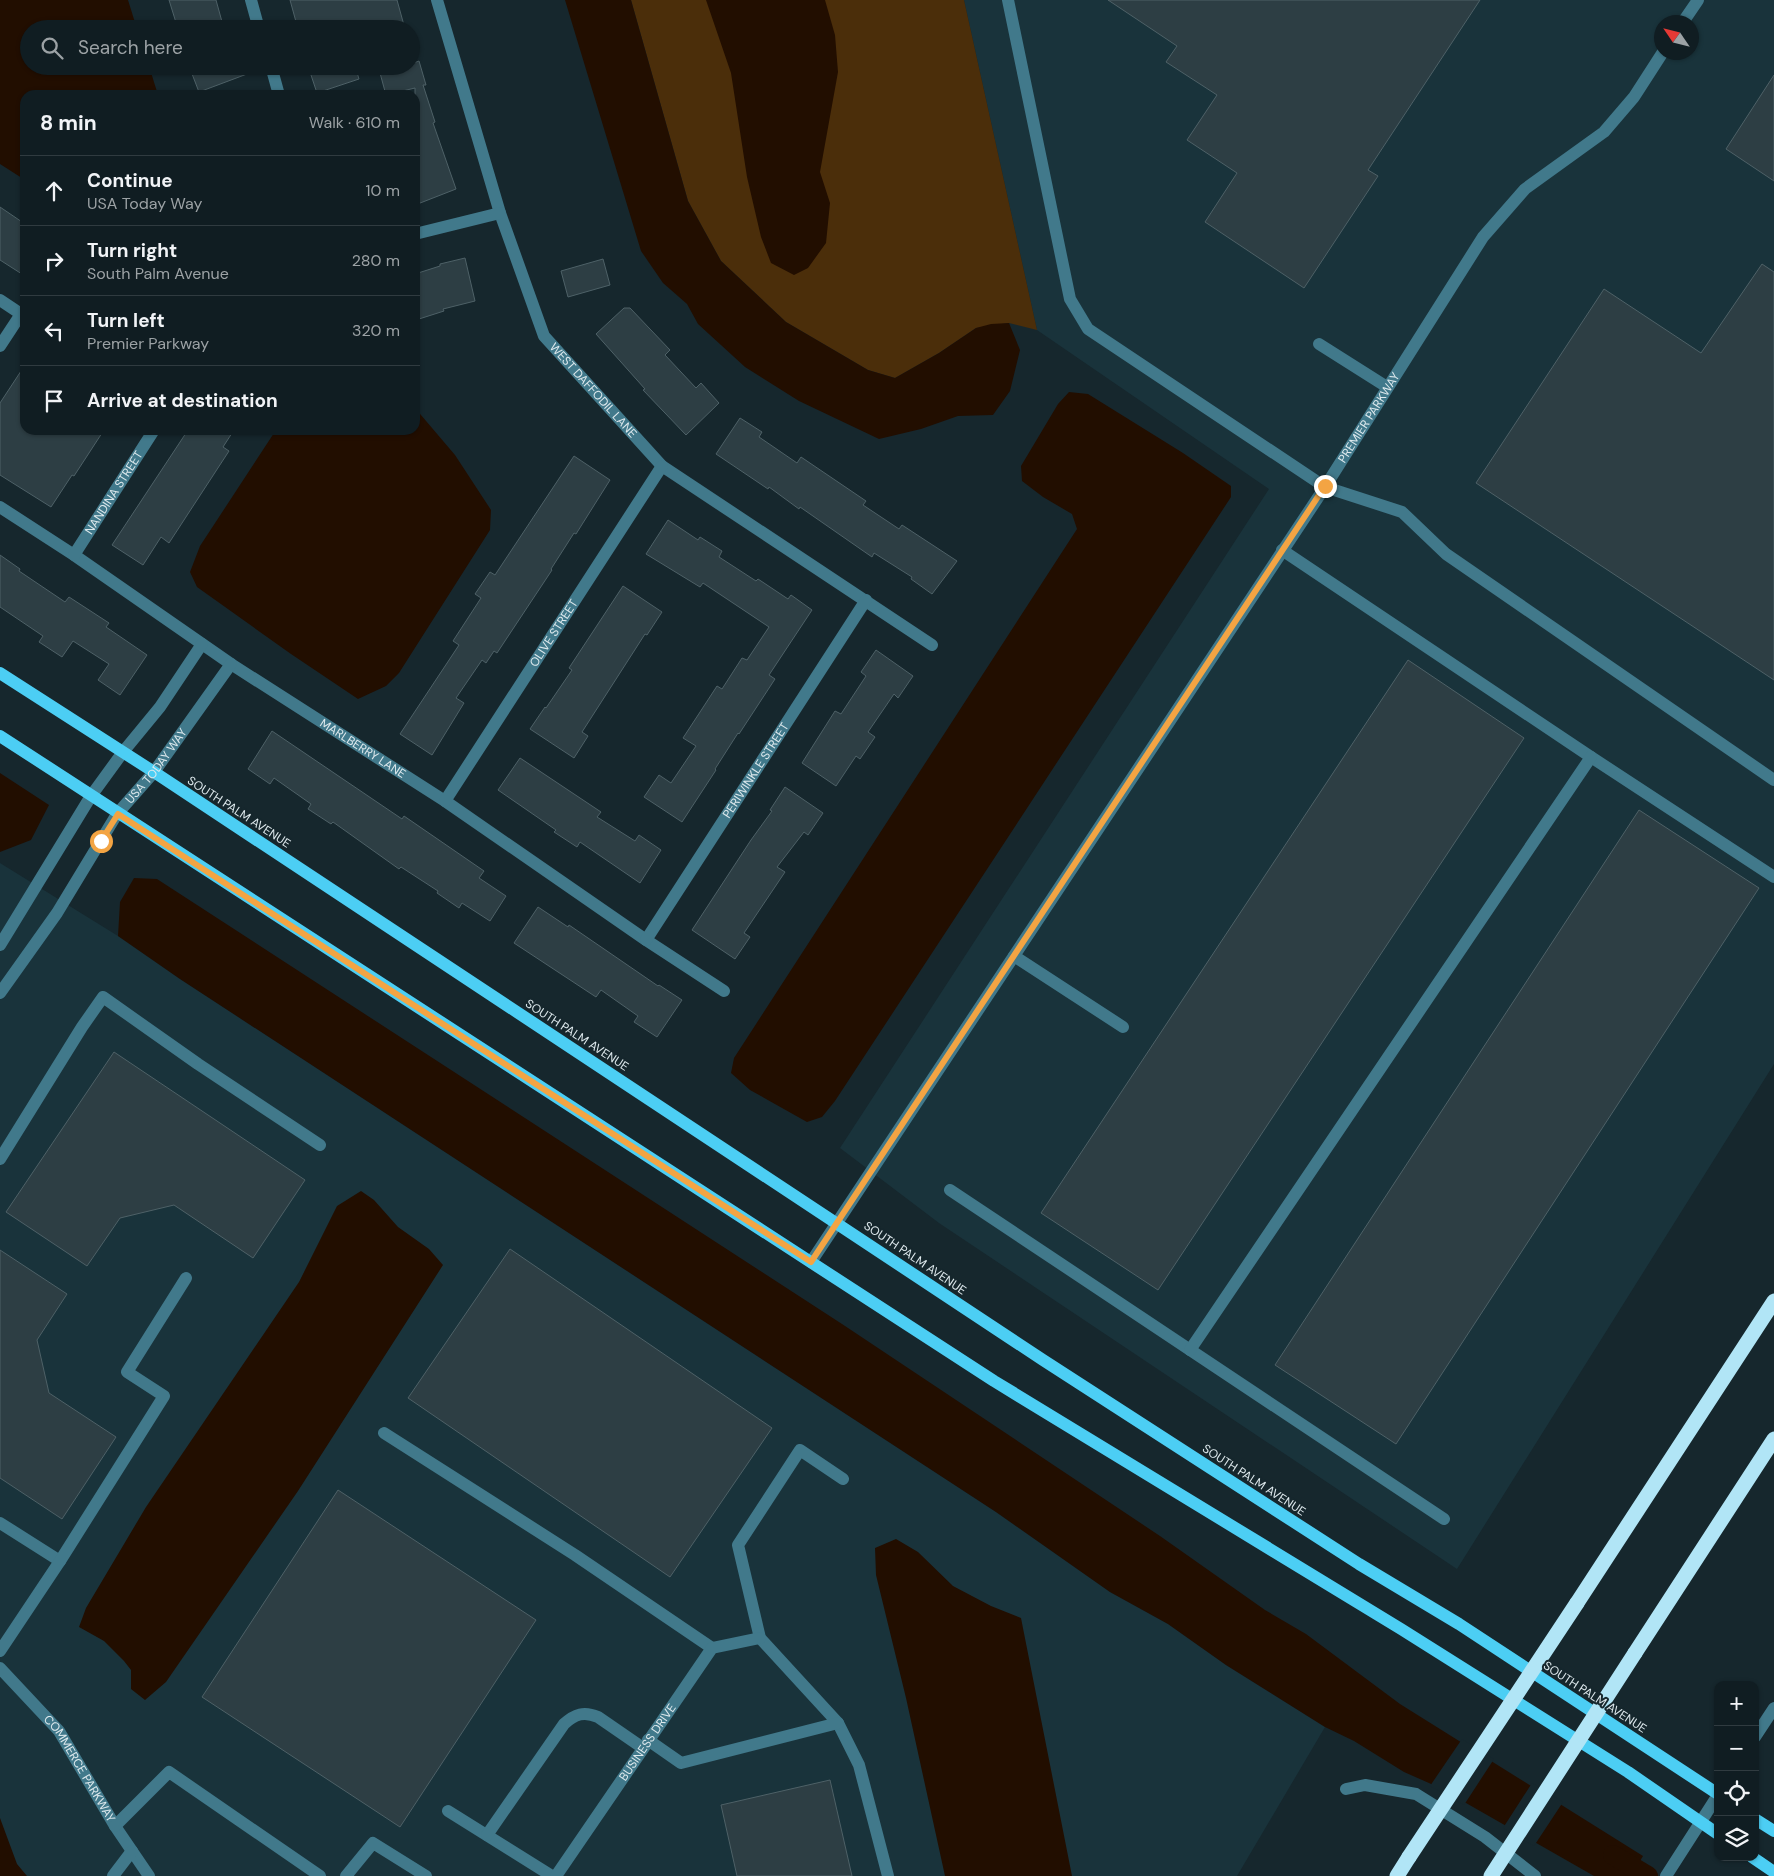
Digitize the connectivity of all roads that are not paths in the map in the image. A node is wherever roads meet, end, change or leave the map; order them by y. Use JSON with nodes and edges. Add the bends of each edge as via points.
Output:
{"nodes":[{"id":1,"x":251,"y":0,"type":"edge"},
{"id":2,"x":438,"y":0,"type":"edge"},
{"id":3,"x":1008,"y":0,"type":"edge"},
{"id":4,"x":1698,"y":0,"type":"edge"},
{"id":5,"x":1688,"y":15,"type":"edge"},
{"id":6,"x":257,"y":20,"type":"edge"},
{"id":7,"x":1658,"y":60,"type":"edge"},
{"id":8,"x":273,"y":75,"type":"edge"},
{"id":9,"x":277,"y":90,"type":"edge"},
{"id":10,"x":500,"y":213,"type":"junction"},
{"id":11,"x":420,"y":233,"type":"edge"},
{"id":12,"x":0,"y":300,"type":"edge"},
{"id":13,"x":20,"y":313,"type":"edge"},
{"id":14,"x":20,"y":316,"type":"edge"},
{"id":15,"x":1319,"y":344,"type":"dead end"},
{"id":16,"x":0,"y":346,"type":"edge"},
{"id":17,"x":1387,"y":387,"type":"junction"},
{"id":18,"x":151,"y":435,"type":"edge"},
{"id":19,"x":662,"y":466,"type":"junction"},
{"id":20,"x":1325,"y":486,"type":"junction"},
{"id":21,"x":0,"y":507,"type":"edge"},
{"id":22,"x":1282,"y":550,"type":"junction"},
{"id":23,"x":74,"y":555,"type":"junction"},
{"id":24,"x":866,"y":600,"type":"junction"},
{"id":25,"x":202,"y":644,"type":"junction"},
{"id":26,"x":932,"y":645,"type":"dead end"},
{"id":27,"x":231,"y":664,"type":"junction"},
{"id":28,"x":0,"y":673,"type":"edge"},
{"id":29,"x":0,"y":736,"type":"edge"},
{"id":30,"x":123,"y":752,"type":"junction"},
{"id":31,"x":1591,"y":757,"type":"junction"},
{"id":32,"x":154,"y":772,"type":"junction"},
{"id":33,"x":1774,"y":780,"type":"edge"},
{"id":34,"x":91,"y":796,"type":"junction"},
{"id":35,"x":445,"y":801,"type":"junction"},
{"id":36,"x":118,"y":814,"type":"junction"},
{"id":37,"x":1774,"y":877,"type":"edge"},
{"id":38,"x":646,"y":940,"type":"junction"},
{"id":39,"x":0,"y":945,"type":"edge"},
{"id":40,"x":1014,"y":956,"type":"junction"},
{"id":41,"x":724,"y":991,"type":"dead end"},
{"id":42,"x":0,"y":993,"type":"edge"},
{"id":43,"x":1123,"y":1027,"type":"dead end"},
{"id":44,"x":320,"y":1145,"type":"dead end"},
{"id":45,"x":0,"y":1159,"type":"edge"},
{"id":46,"x":950,"y":1190,"type":"dead end"},
{"id":47,"x":838,"y":1224,"type":"junction"},
{"id":48,"x":811,"y":1262,"type":"junction"},
{"id":49,"x":186,"y":1278,"type":"dead end"},
{"id":50,"x":1774,"y":1301,"type":"edge"},
{"id":51,"x":1190,"y":1350,"type":"junction"},
{"id":52,"x":384,"y":1433,"type":"dead end"},
{"id":53,"x":1774,"y":1439,"type":"edge"},
{"id":54,"x":843,"y":1479,"type":"dead end"},
{"id":55,"x":1444,"y":1519,"type":"dead end"},
{"id":56,"x":0,"y":1523,"type":"edge"},
{"id":57,"x":60,"y":1561,"type":"junction"},
{"id":58,"x":760,"y":1638,"type":"junction"},
{"id":59,"x":712,"y":1648,"type":"junction"},
{"id":60,"x":0,"y":1651,"type":"edge"},
{"id":61,"x":0,"y":1668,"type":"edge"},
{"id":62,"x":1774,"y":1708,"type":"edge"},
{"id":63,"x":838,"y":1723,"type":"junction"},
{"id":64,"x":1759,"y":1731,"type":"edge"},
{"id":65,"x":646,"y":1744,"type":"junction"},
{"id":66,"x":1346,"y":1789,"type":"dead end"},
{"id":67,"x":1714,"y":1791,"type":"edge"},
{"id":68,"x":1714,"y":1800,"type":"edge"},
{"id":69,"x":448,"y":1810,"type":"dead end"},
{"id":70,"x":1700,"y":1822,"type":"junction"},
{"id":71,"x":1759,"y":1822,"type":"edge"},
{"id":72,"x":115,"y":1826,"type":"junction"},
{"id":73,"x":1714,"y":1831,"type":"edge"},
{"id":74,"x":1774,"y":1831,"type":"edge"},
{"id":75,"x":487,"y":1835,"type":"junction"},
{"id":76,"x":132,"y":1851,"type":"junction"},
{"id":77,"x":1758,"y":1861,"type":"edge"},
{"id":78,"x":1774,"y":1872,"type":"edge"},
{"id":79,"x":1668,"y":1873,"type":"edge"},
{"id":80,"x":113,"y":1876,"type":"edge"},
{"id":81,"x":149,"y":1876,"type":"edge"},
{"id":82,"x":320,"y":1876,"type":"edge"},
{"id":83,"x":346,"y":1876,"type":"edge"},
{"id":84,"x":426,"y":1876,"type":"edge"},
{"id":85,"x":554,"y":1876,"type":"edge"},
{"id":86,"x":888,"y":1876,"type":"edge"},
{"id":87,"x":1397,"y":1876,"type":"edge"},
{"id":88,"x":1491,"y":1876,"type":"edge"},
{"id":89,"x":1535,"y":1876,"type":"edge"}],
"edges":[{"from":1,"to":6,"type":"street"},
{"from":2,"to":10,"type":"street","name":"WEST DAFFODIL LANE"},
{"from":3,"to":20,"type":"street","via":[[1070,299],[1088,329]]},
{"from":4,"to":5,"type":"street"},
{"from":7,"to":17,"type":"street","name":"PREMIER PARKWAY","via":[[1634,97],[1604,132],[1525,189],[1483,237]]},
{"from":8,"to":9,"type":"street"},
{"from":10,"to":11,"type":"street"},
{"from":10,"to":19,"type":"street","name":"WEST DAFFODIL LANE","via":[[544,336]]},
{"from":12,"to":13,"type":"street"},
{"from":14,"to":16,"type":"street"},
{"from":15,"to":17,"type":"street"},
{"from":17,"to":20,"type":"street","name":"PREMIER PARKWAY"},
{"from":18,"to":23,"type":"street","name":"NANDINA STREET"},
{"from":19,"to":24,"type":"street","name":"WEST DAFFODIL LANE"},
{"from":19,"to":35,"type":"street","name":"OLIVE STREET"},
{"from":20,"to":22,"type":"street","name":"PREMIER PARKWAY"},
{"from":20,"to":33,"type":"street","via":[[1402,512],[1446,554]]},
{"from":21,"to":23,"type":"street","name":"MARLBERRY LANE"},
{"from":22,"to":31,"type":"street"},
{"from":22,"to":40,"type":"street","name":"PREMIER PARKWAY"},
{"from":23,"to":25,"type":"street","name":"MARLBERRY LANE"},
{"from":24,"to":26,"type":"street","name":"WEST DAFFODIL LANE"},
{"from":24,"to":38,"type":"street","name":"PERIWINKLE STREET"},
{"from":25,"to":27,"type":"street","name":"MARLBERRY LANE"},
{"from":25,"to":30,"type":"street","via":[[160,708]]},
{"from":27,"to":32,"type":"street","name":"USA TODAY WAY"},
{"from":27,"to":35,"type":"street","name":"MARLBERRY LANE"},
{"from":28,"to":30,"type":"main road","name":"SOUTH PALM AVENUE"},
{"from":29,"to":34,"type":"main road"},
{"from":30,"to":32,"type":"main road","name":"SOUTH PALM AVENUE"},
{"from":30,"to":34,"type":"street"},
{"from":31,"to":37,"type":"street"},
{"from":31,"to":51,"type":"street"},
{"from":32,"to":36,"type":"street","name":"USA TODAY WAY"},
{"from":32,"to":47,"type":"main road","name":"SOUTH PALM AVENUE"},
{"from":34,"to":36,"type":"main road"},
{"from":34,"to":39,"type":"street"},
{"from":35,"to":38,"type":"street","name":"MARLBERRY LANE"},
{"from":36,"to":42,"type":"street","name":"USA TODAY WAY","via":[[57,913]]},
{"from":36,"to":48,"type":"main road"},
{"from":38,"to":41,"type":"street","name":"MARLBERRY LANE"},
{"from":40,"to":43,"type":"street"},
{"from":40,"to":47,"type":"street","name":"PREMIER PARKWAY"},
{"from":44,"to":45,"type":"street","via":[[103,997]]},
{"from":46,"to":51,"type":"street"},
{"from":47,"to":48,"type":"street","name":"PREMIER PARKWAY"},
{"from":47,"to":67,"type":"main road","name":"SOUTH PALM AVENUE","via":[[1051,1365],[1359,1564],[1460,1624]]},
{"from":48,"to":70,"type":"main road","via":[[994,1381],[1427,1645],[1628,1772]]},
{"from":49,"to":57,"type":"street","via":[[127,1372],[164,1396]]},
{"from":50,"to":87,"type":"highway","bridge":true},
{"from":51,"to":55,"type":"street"},
{"from":52,"to":59,"type":"street"},
{"from":53,"to":88,"type":"highway","bridge":true},
{"from":54,"to":58,"type":"street","via":[[800,1450],[738,1545]]},
{"from":56,"to":57,"type":"street"},
{"from":57,"to":60,"type":"street"},
{"from":58,"to":59,"type":"street"},
{"from":58,"to":63,"type":"street"},
{"from":59,"to":65,"type":"street","name":"BUSINESS DRIVE"},
{"from":61,"to":72,"type":"street","name":"COMMERCE PARKWAY","via":[[59,1732]]},
{"from":62,"to":64,"type":"street"},
{"from":63,"to":65,"type":"street","via":[[681,1763]]},
{"from":63,"to":86,"type":"street","via":[[859,1765]]},
{"from":65,"to":75,"type":"street","via":[[598,1716],[584,1713],[571,1718]]},
{"from":65,"to":85,"type":"street","name":"BUSINESS DRIVE"},
{"from":66,"to":89,"type":"street","via":[[1364,1785],[1416,1794],[1485,1837]]},
{"from":68,"to":70,"type":"street"},
{"from":69,"to":75,"type":"street"},
{"from":70,"to":73,"type":"main road"},
{"from":70,"to":79,"type":"street"},
{"from":71,"to":74,"type":"main road"},
{"from":72,"to":76,"type":"street","name":"COMMERCE PARKWAY"},
{"from":72,"to":82,"type":"street","via":[[169,1772]]},
{"from":75,"to":85,"type":"street"},
{"from":76,"to":80,"type":"street"},
{"from":76,"to":81,"type":"street","name":"COMMERCE PARKWAY"},
{"from":77,"to":78,"type":"main road"},
{"from":83,"to":84,"type":"street","via":[[373,1843]]}]}
